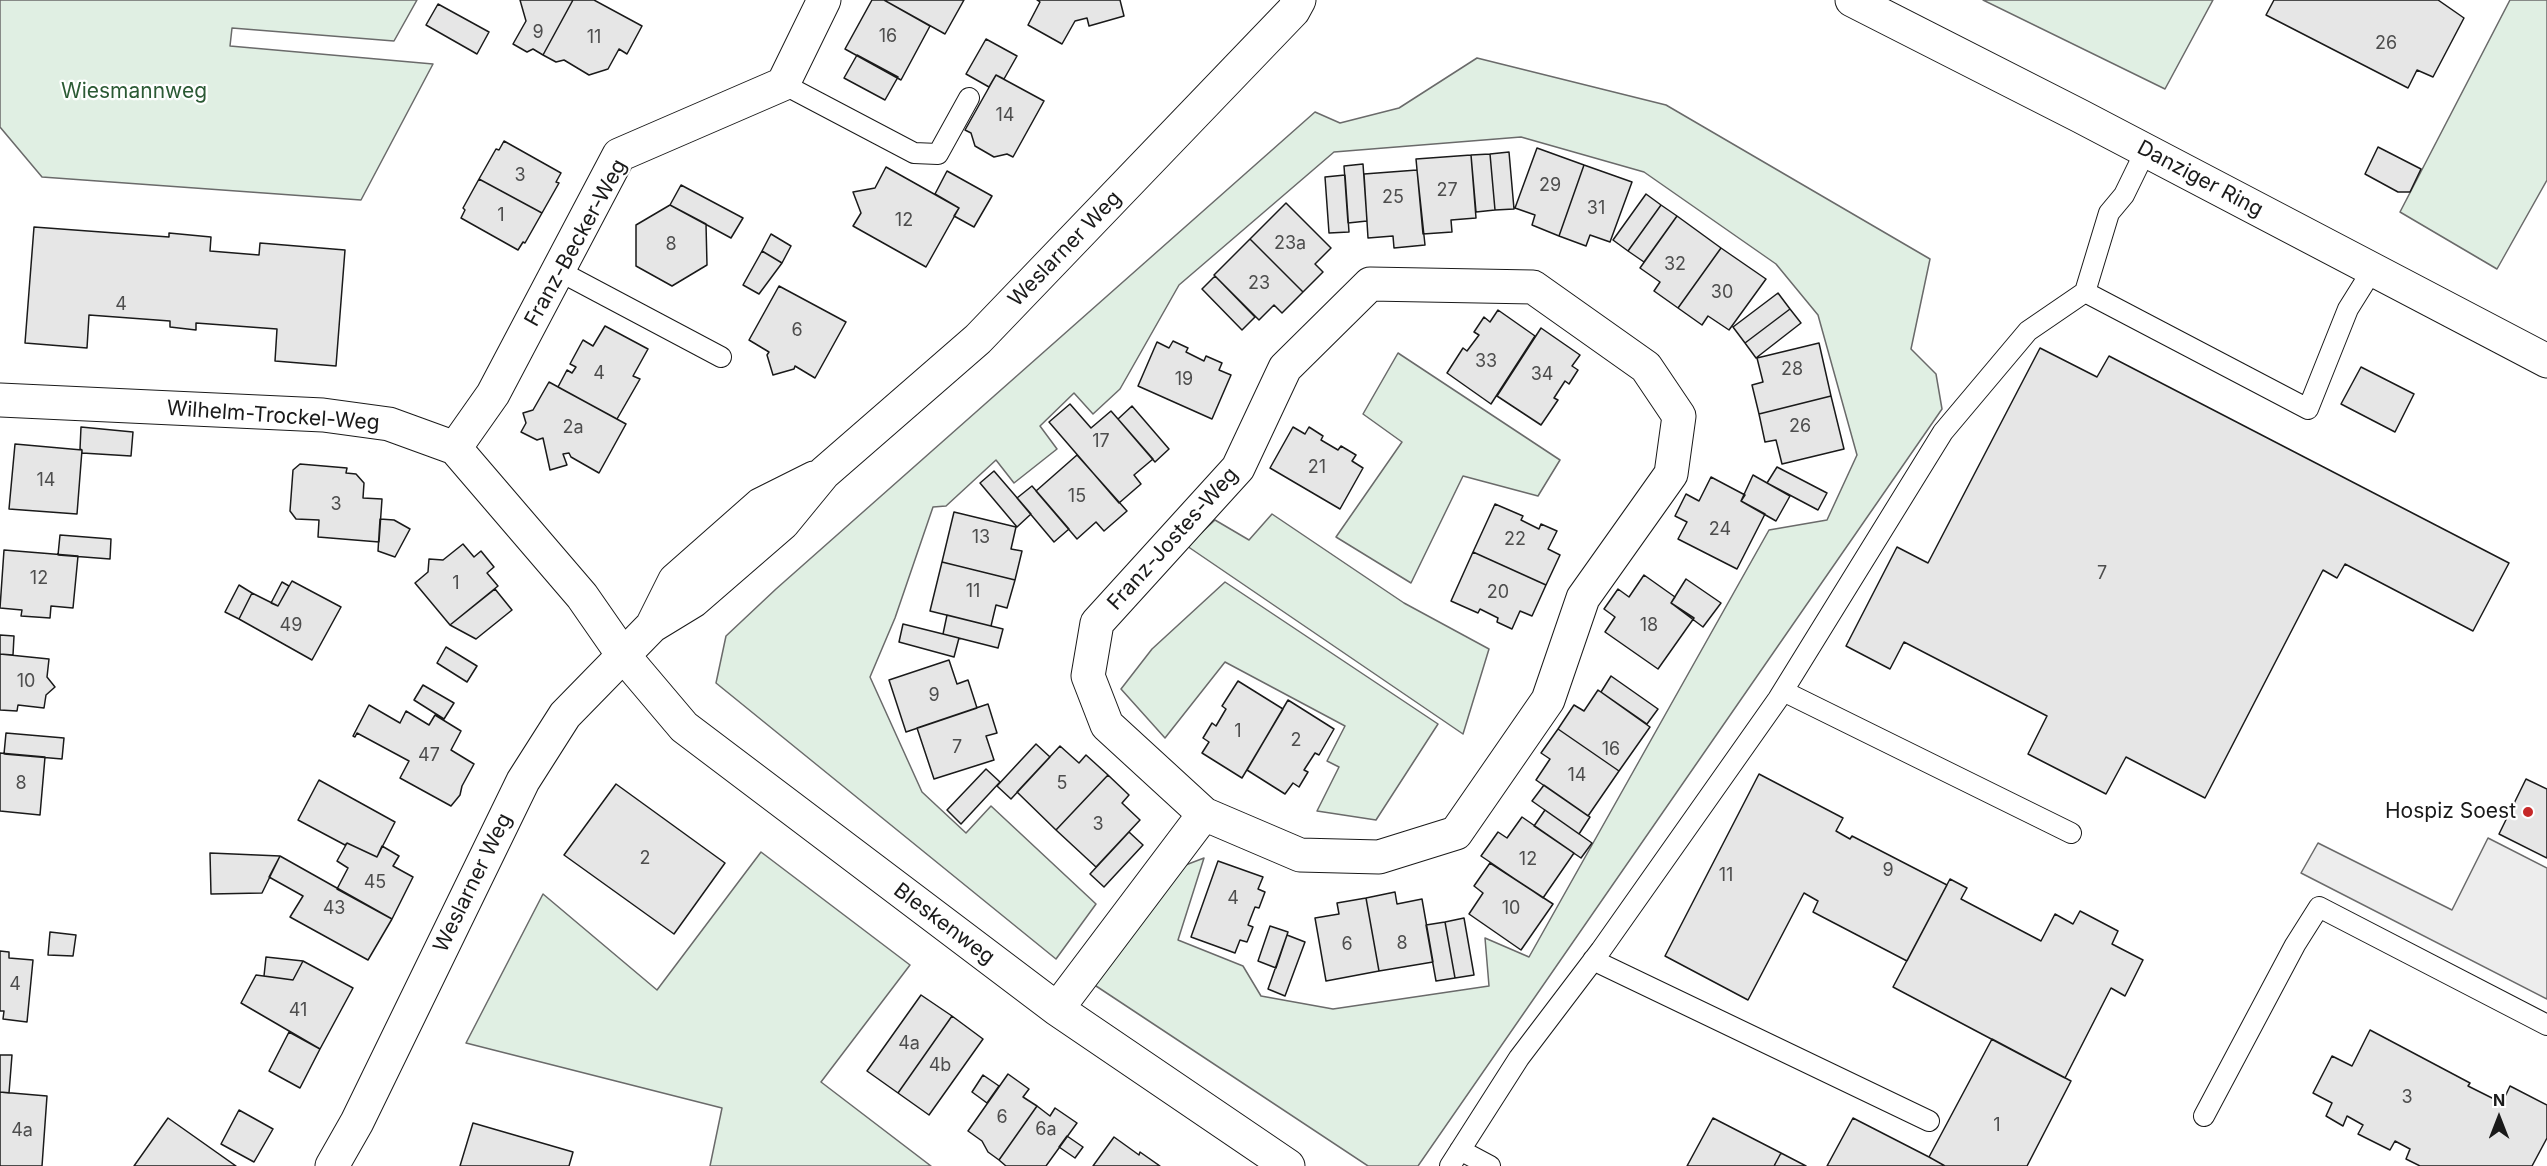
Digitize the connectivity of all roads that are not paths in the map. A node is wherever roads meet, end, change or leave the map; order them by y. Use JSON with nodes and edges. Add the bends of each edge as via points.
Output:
{"nodes":[{"id":1,"x":824,"y":0,"type":"edge"},
{"id":2,"x":1852,"y":0,"type":"edge"},
{"id":3,"x":1301,"y":4,"type":"edge"},
{"id":4,"x":783,"y":84,"type":"junction"},
{"id":5,"x":969,"y":98,"type":"dead end"},
{"id":6,"x":2146,"y":150,"type":"junction"},
{"id":7,"x":2373,"y":269,"type":"junction"},
{"id":8,"x":560,"y":271,"type":"junction"},
{"id":9,"x":2085,"y":292,"type":"junction"},
{"id":10,"x":722,"y":357,"type":"dead end"},
{"id":11,"x":2547,"y":361,"type":"edge"},
{"id":12,"x":0,"y":400,"type":"edge"},
{"id":13,"x":455,"y":448,"type":"junction"},
{"id":14,"x":623,"y":655,"type":"junction"},
{"id":15,"x":1783,"y":691,"type":"junction"},
{"id":16,"x":1204,"y":814,"type":"junction"},
{"id":17,"x":2071,"y":833,"type":"dead end"},
{"id":18,"x":1593,"y":960,"type":"junction"},
{"id":19,"x":1057,"y":1009,"type":"junction"},
{"id":20,"x":2547,"y":1025,"type":"edge"},
{"id":21,"x":2204,"y":1116,"type":"dead end"},
{"id":22,"x":1929,"y":1121,"type":"dead end"},
{"id":23,"x":1455,"y":1158,"type":"edge"},
{"id":24,"x":332,"y":1166,"type":"edge"},
{"id":25,"x":1288,"y":1166,"type":"edge"},
{"id":26,"x":1490,"y":1166,"type":"edge"}],
"edges":[{"from":1,"to":4,"type":"street"},
{"from":2,"to":6,"type":"street","name":"Danziger Ring"},
{"from":3,"to":14,"type":"street","name":"Weslarner Weg","via":[[978,339],[824,473],[783,523],[693,600],[652,626]]},
{"from":4,"to":5,"type":"lane","via":[[914,153],[938,154]]},
{"from":4,"to":8,"type":"street","name":"Franz-Becker-Weg","via":[[619,155]]},
{"from":6,"to":7,"type":"street","name":"Danziger Ring"},
{"from":6,"to":9,"type":"lane","via":[[2124,195],[2109,213]]},
{"from":7,"to":9,"type":"lane","via":[[2348,309],[2308,409]]},
{"from":7,"to":11,"type":"street","name":"Danziger Ring"},
{"from":8,"to":10,"type":"lane"},
{"from":8,"to":13,"type":"street","name":"Franz-Becker-Weg","via":[[493,394]]},
{"from":9,"to":15,"type":"lane","via":[[2028,331],[1943,432]]},
{"from":12,"to":13,"type":"street","name":"Wilhelm-Trockel-Weg","via":[[323,415],[389,424]]},
{"from":13,"to":14,"type":"street","name":"Wilhelm-Trockel-Weg","via":[[582,596]]},
{"from":14,"to":19,"type":"street","name":"Bleskenweg","via":[[684,727]]},
{"from":14,"to":24,"type":"street","name":"Weslarner Weg","via":[[565,716],[523,781]]},
{"from":15,"to":17,"type":"lane"},
{"from":15,"to":18,"type":"lane"},
{"from":16,"to":16,"type":"street","name":"Franz-Jostes-Weg","via":[[1300,855],[1379,857],[1456,833],[1548,700],[1583,598],[1671,474],[1679,416],[1646,367],[1533,286],[1370,284],[1285,368],[1238,468],[1097,624],[1089,676],[1107,725]]},
{"from":16,"to":19,"type":"street"},
{"from":18,"to":22,"type":"lane"},
{"from":18,"to":23,"type":"lane","via":[[1519,1058]]},
{"from":19,"to":25,"type":"street","name":"Bleskenweg"},
{"from":20,"to":21,"type":"lane","via":[[2319,907]]},
{"from":23,"to":26,"type":"lane"}]}
